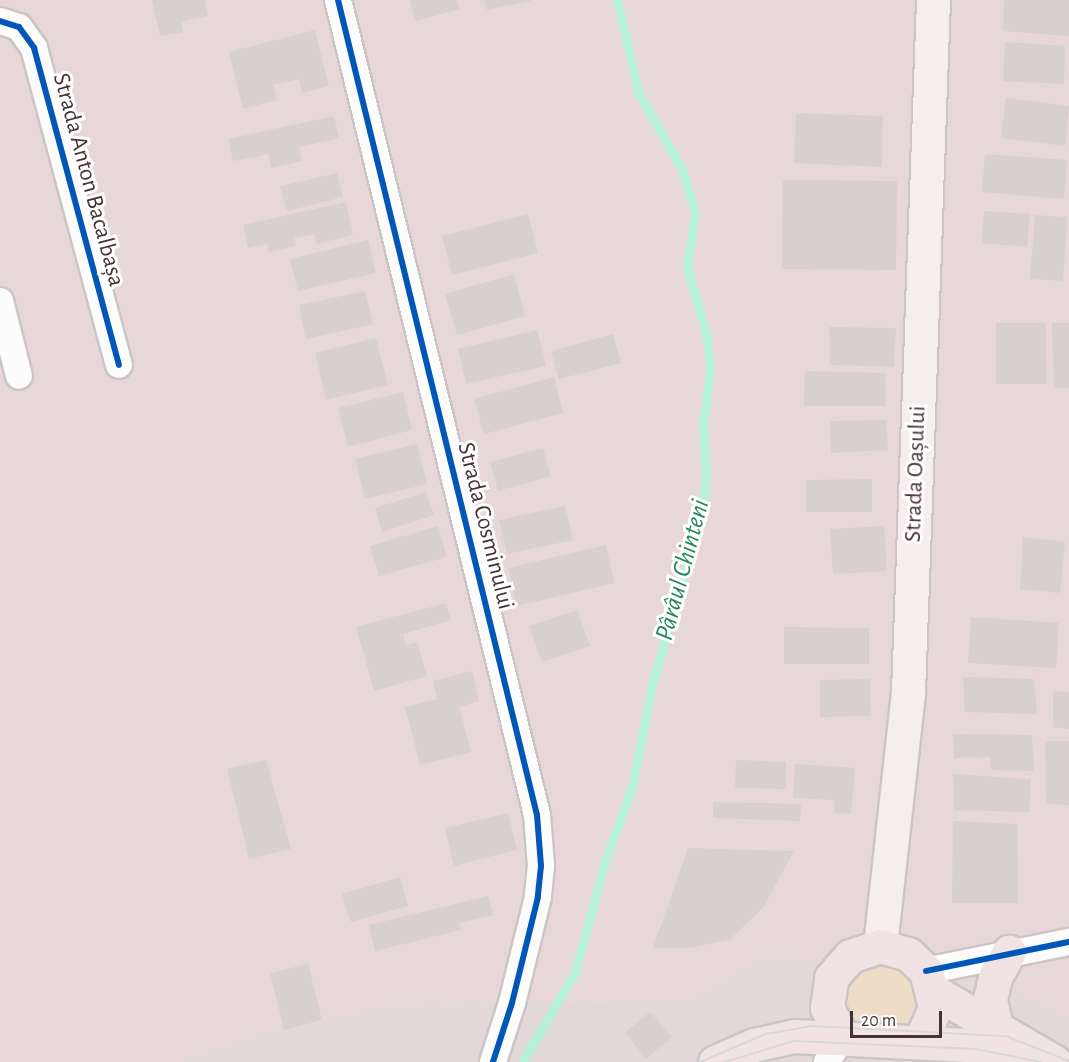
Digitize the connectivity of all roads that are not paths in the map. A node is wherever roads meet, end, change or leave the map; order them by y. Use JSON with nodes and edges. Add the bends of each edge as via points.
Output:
{"nodes":[{"id":1,"x":338,"y":0,"type":"edge"},
{"id":2,"x":933,"y":0,"type":"edge"},
{"id":3,"x":0,"y":21,"type":"edge"},
{"id":4,"x":0,"y":301,"type":"edge"},
{"id":5,"x":119,"y":365,"type":"dead end"},
{"id":6,"x":20,"y":376,"type":"dead end"},
{"id":7,"x":1069,"y":942,"type":"edge"},
{"id":8,"x":880,"y":946,"type":"junction"},
{"id":9,"x":1009,"y":952,"type":"junction"},
{"id":10,"x":831,"y":978,"type":"junction"},
{"id":11,"x":930,"y":981,"type":"junction"},
{"id":12,"x":996,"y":1028,"type":"junction"},
{"id":13,"x":777,"y":1039,"type":"junction"},
{"id":14,"x":921,"y":1040,"type":"junction"},
{"id":15,"x":1025,"y":1047,"type":"junction"},
{"id":16,"x":835,"y":1049,"type":"edge"},
{"id":17,"x":492,"y":1062,"type":"edge"},
{"id":18,"x":715,"y":1062,"type":"edge"},
{"id":19,"x":1055,"y":1062,"type":"edge"}],
"edges":[{"from":1,"to":17,"type":"street","name":"Strada Cosminului","via":[[537,815],[541,866],[538,897],[512,1004]]},
{"from":2,"to":8,"type":"main road","name":"Strada Oașului","via":[[908,692]]},
{"from":3,"to":5,"type":"street","name":"Strada Anton Bacalbașa","via":[[19,27],[34,48]]},
{"from":4,"to":6,"type":"street"},
{"from":7,"to":9,"type":"street"},
{"from":8,"to":10,"type":"main road","via":[[850,956]]},
{"from":8,"to":11,"type":"main road","via":[[908,954]]},
{"from":9,"to":11,"type":"street"},
{"from":9,"to":12,"type":"main road","via":[[995,977],[990,999]]},
{"from":10,"to":13,"type":"main road"},
{"from":10,"to":16,"type":"main road","via":[[827,1008]]},
{"from":11,"to":12,"type":"main road"},
{"from":11,"to":14,"type":"main road","via":[[933,1018]]},
{"from":12,"to":15,"type":"main road"},
{"from":13,"to":16,"type":"main road"},
{"from":13,"to":18,"type":"main road"},
{"from":14,"to":15,"type":"main road"},
{"from":14,"to":16,"type":"main road"},
{"from":15,"to":19,"type":"main road"}]}
